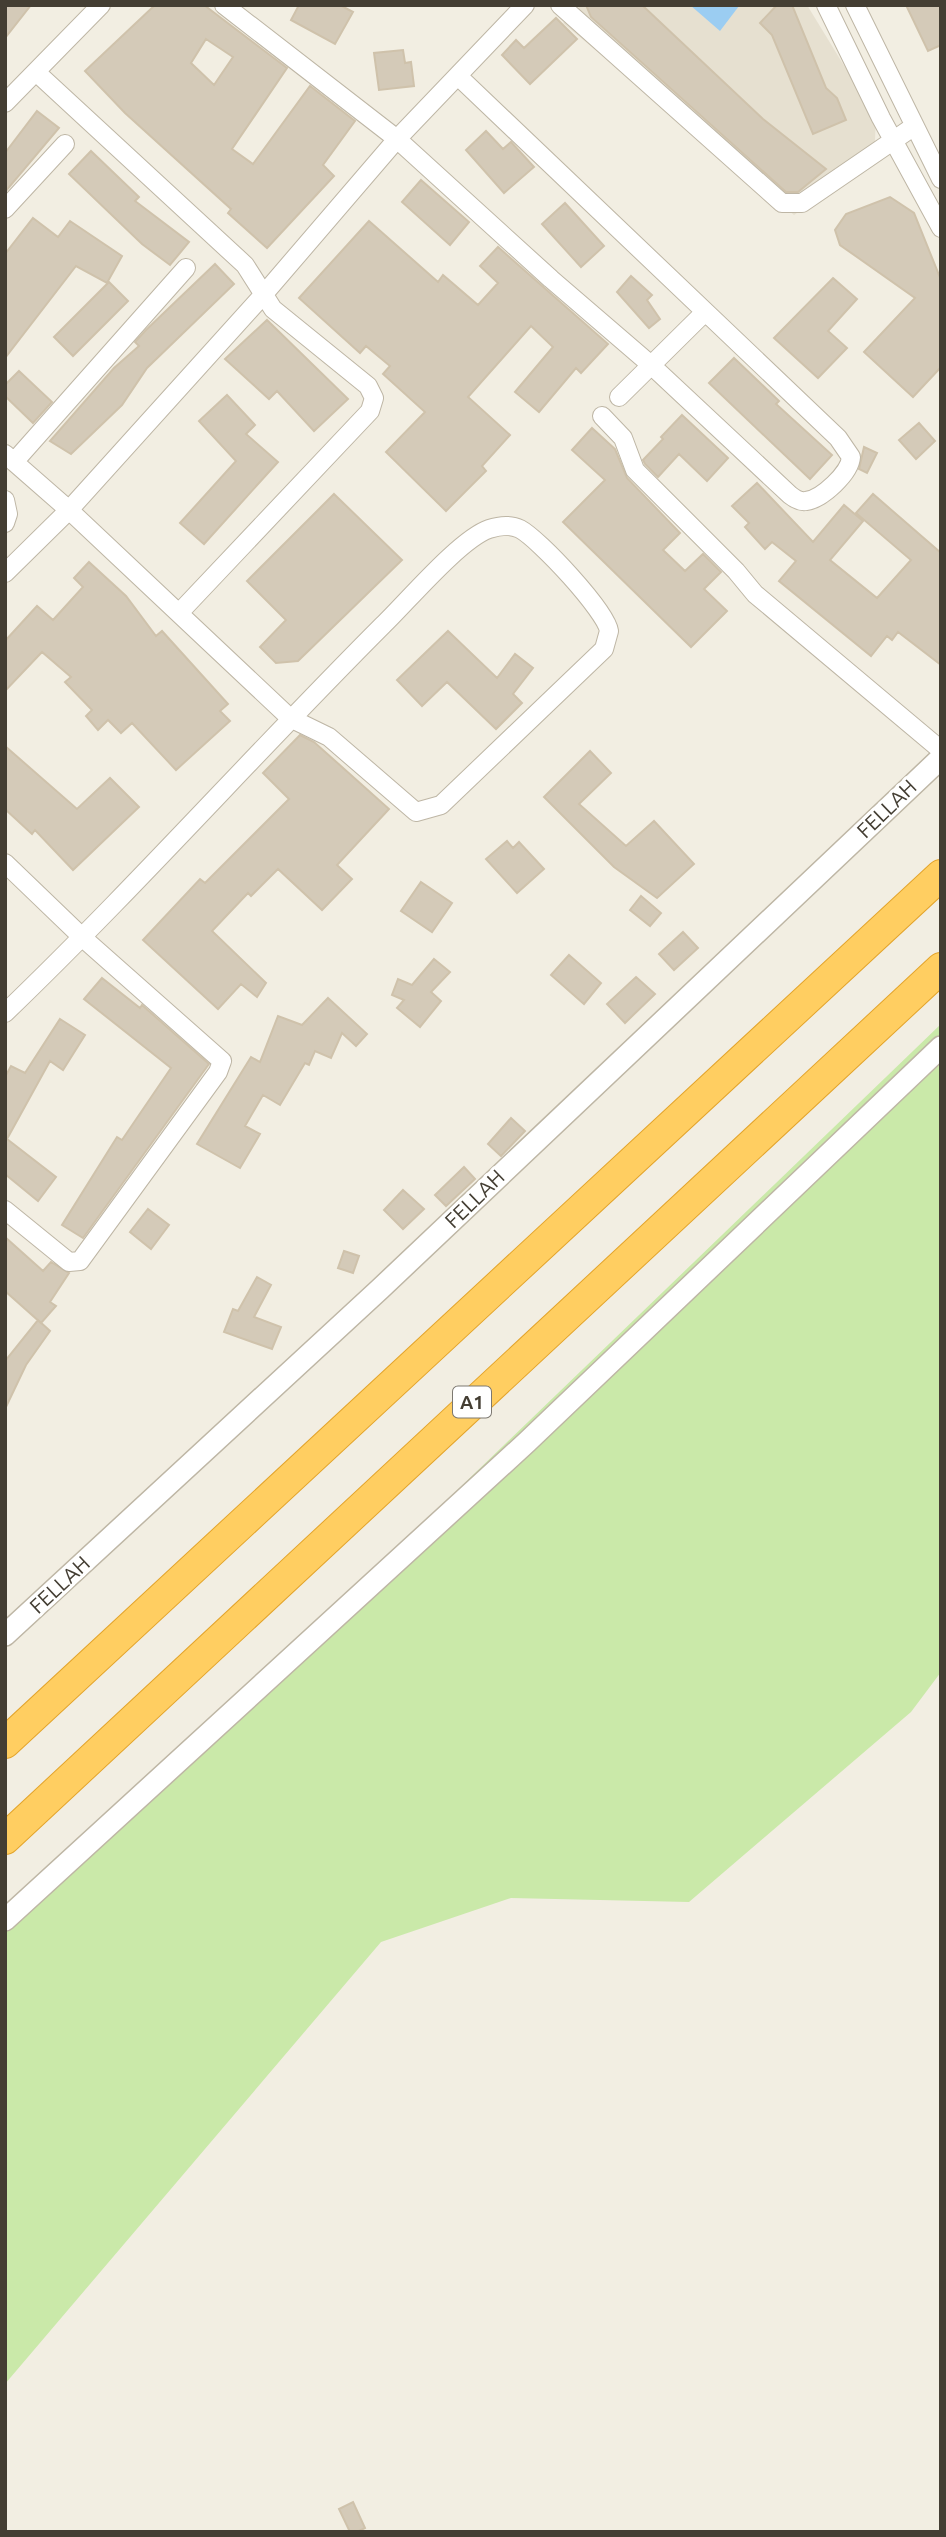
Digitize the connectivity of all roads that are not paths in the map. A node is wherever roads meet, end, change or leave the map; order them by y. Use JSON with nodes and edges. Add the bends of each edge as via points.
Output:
{"nodes":[{"id":1,"x":101,"y":5,"type":"edge"},
{"id":2,"x":224,"y":5,"type":"edge"},
{"id":3,"x":525,"y":5,"type":"edge"},
{"id":4,"x":560,"y":5,"type":"edge"},
{"id":5,"x":825,"y":5,"type":"edge"},
{"id":6,"x":855,"y":5,"type":"edge"},
{"id":7,"x":36,"y":72,"type":"junction"},
{"id":8,"x":459,"y":77,"type":"junction"},
{"id":9,"x":5,"y":103,"type":"edge"},
{"id":10,"x":913,"y":127,"type":"junction"},
{"id":11,"x":397,"y":139,"type":"junction"},
{"id":12,"x":893,"y":141,"type":"junction"},
{"id":13,"x":65,"y":144,"type":"dead end"},
{"id":14,"x":941,"y":179,"type":"edge"},
{"id":15,"x":5,"y":209,"type":"edge"},
{"id":16,"x":941,"y":228,"type":"edge"},
{"id":17,"x":186,"y":268,"type":"dead end"},
{"id":18,"x":264,"y":294,"type":"junction"},
{"id":19,"x":705,"y":312,"type":"junction"},
{"id":20,"x":651,"y":365,"type":"junction"},
{"id":21,"x":619,"y":397,"type":"dead end"},
{"id":22,"x":602,"y":416,"type":"dead end"},
{"id":23,"x":10,"y":458,"type":"edge"},
{"id":24,"x":5,"y":500,"type":"edge"},
{"id":25,"x":69,"y":510,"type":"junction"},
{"id":26,"x":5,"y":523,"type":"edge"},
{"id":27,"x":5,"y":573,"type":"edge"},
{"id":28,"x":179,"y":613,"type":"junction"},
{"id":29,"x":290,"y":718,"type":"junction"},
{"id":30,"x":941,"y":750,"type":"edge"},
{"id":31,"x":941,"y":758,"type":"edge"},
{"id":32,"x":5,"y":863,"type":"edge"},
{"id":33,"x":941,"y":875,"type":"edge"},
{"id":34,"x":83,"y":938,"type":"junction"},
{"id":35,"x":941,"y":968,"type":"edge"},
{"id":36,"x":5,"y":1013,"type":"edge"},
{"id":37,"x":941,"y":1047,"type":"edge"},
{"id":38,"x":5,"y":1210,"type":"edge"},
{"id":39,"x":5,"y":1636,"type":"edge"},
{"id":40,"x":5,"y":1743,"type":"edge"},
{"id":41,"x":5,"y":1839,"type":"edge"},
{"id":42,"x":5,"y":1920,"type":"edge"}],
"edges":[{"from":1,"to":7,"type":"street"},
{"from":2,"to":11,"type":"street"},
{"from":3,"to":8,"type":"street"},
{"from":4,"to":12,"type":"street","via":[[782,203],[802,203]]},
{"from":5,"to":12,"type":"street"},
{"from":6,"to":10,"type":"street"},
{"from":7,"to":9,"type":"street"},
{"from":7,"to":18,"type":"street","via":[[245,265]]},
{"from":8,"to":11,"type":"street"},
{"from":8,"to":19,"type":"street"},
{"from":10,"to":12,"type":"street"},
{"from":10,"to":14,"type":"street"},
{"from":11,"to":18,"type":"street"},
{"from":11,"to":20,"type":"street"},
{"from":12,"to":16,"type":"street"},
{"from":13,"to":15,"type":"street"},
{"from":17,"to":23,"type":"street"},
{"from":18,"to":25,"type":"street"},
{"from":18,"to":28,"type":"street","via":[[274,309],[368,386],[373,404]]},
{"from":19,"to":20,"type":"street"},
{"from":19,"to":20,"type":"street","via":[[844,445],[851,462],[838,479],[811,500],[796,500]]},
{"from":20,"to":21,"type":"street"},
{"from":22,"to":30,"type":"street","via":[[623,438],[635,470],[755,594]]},
{"from":23,"to":25,"type":"street"},
{"from":24,"to":26,"type":"street"},
{"from":25,"to":27,"type":"street"},
{"from":25,"to":28,"type":"street"},
{"from":28,"to":29,"type":"street"},
{"from":29,"to":29,"type":"street","via":[[329,737],[416,812],[426,811],[441,805],[480,770],[604,649],[609,640],[608,622],[533,538],[518,527],[486,530],[454,555]]},
{"from":29,"to":34,"type":"street"},
{"from":31,"to":39,"type":"street","name":"FELLAH"},
{"from":32,"to":34,"type":"street"},
{"from":33,"to":40,"type":"highway"},
{"from":34,"to":36,"type":"street"},
{"from":34,"to":38,"type":"street","via":[[181,1021],[222,1063],[80,1261],[69,1262]]},
{"from":35,"to":41,"type":"highway","number":"A1"},
{"from":37,"to":42,"type":"street","via":[[527,1442]]}]}
